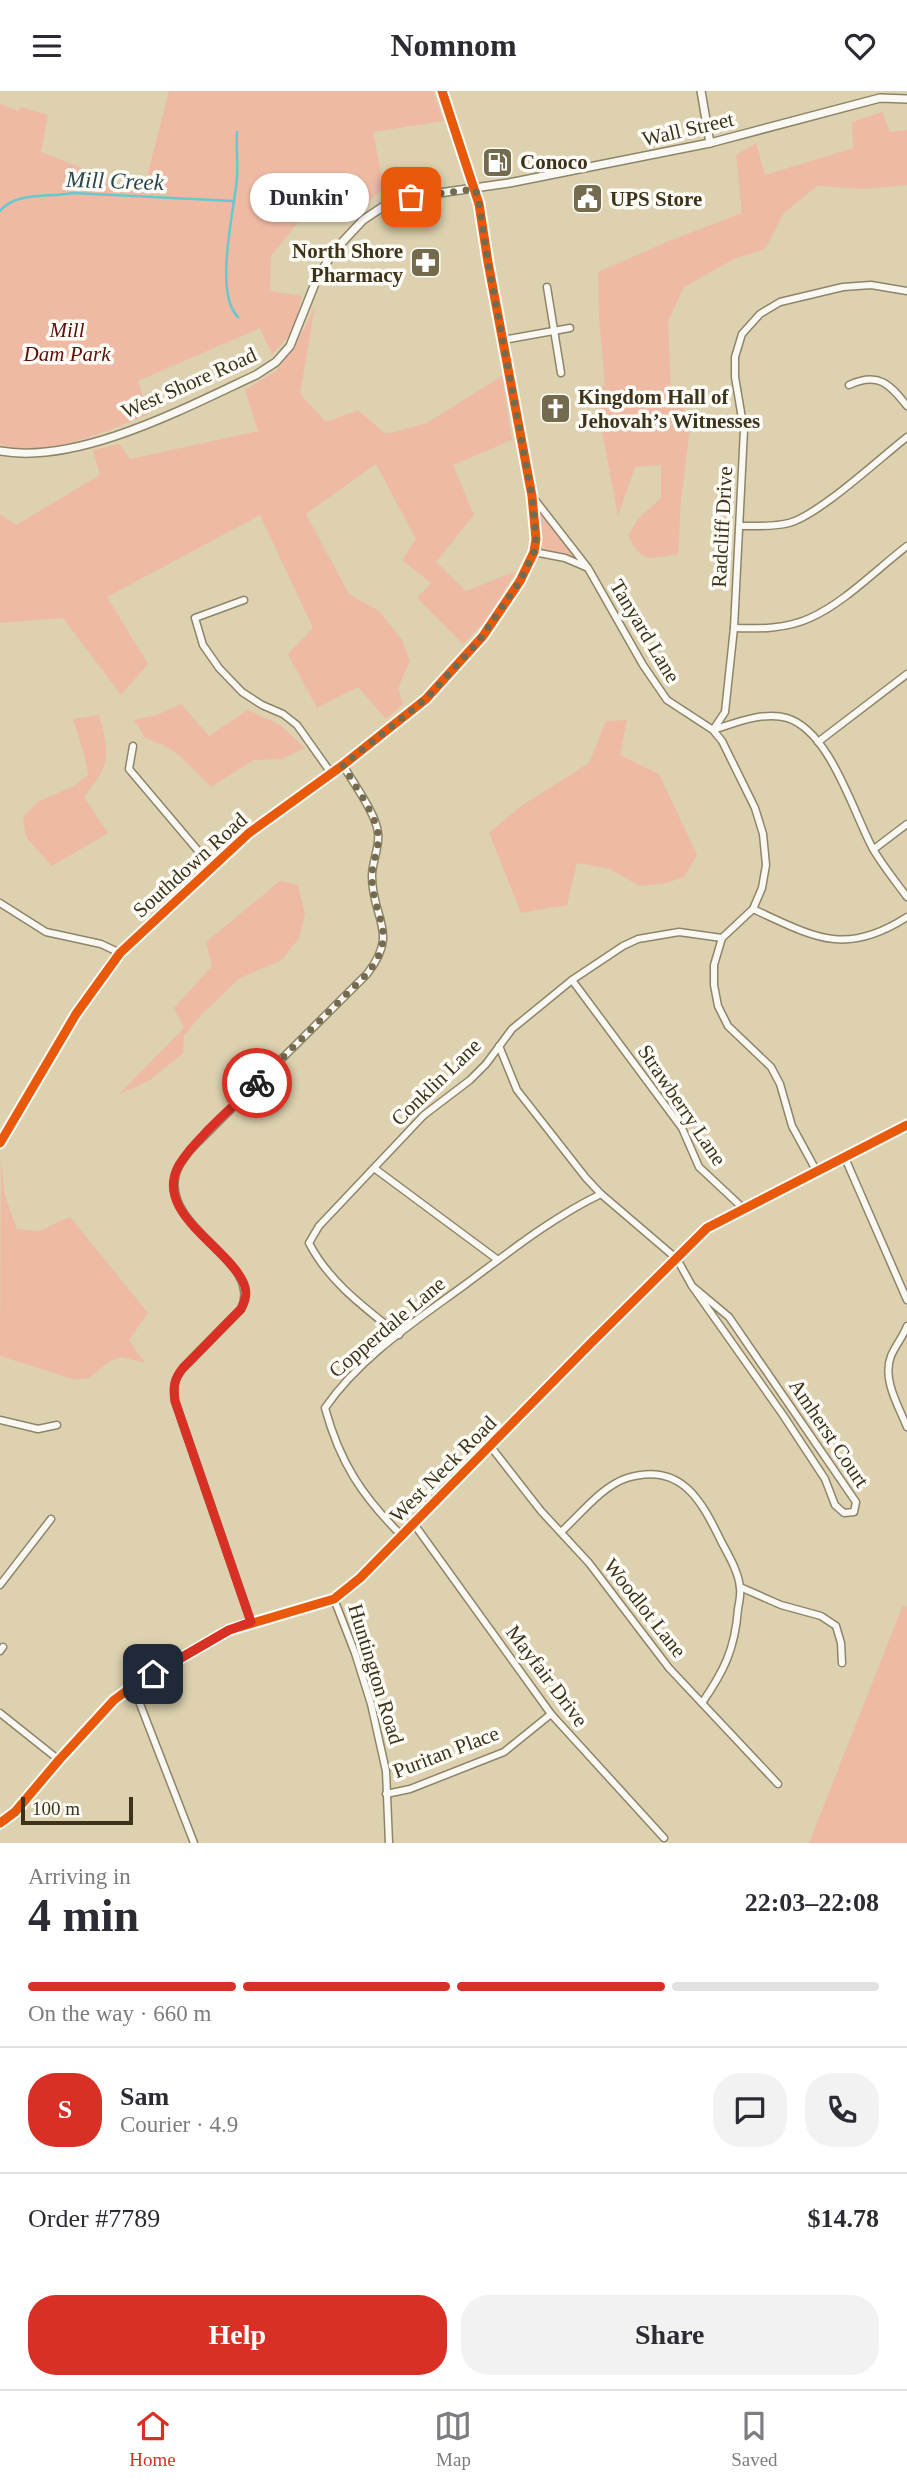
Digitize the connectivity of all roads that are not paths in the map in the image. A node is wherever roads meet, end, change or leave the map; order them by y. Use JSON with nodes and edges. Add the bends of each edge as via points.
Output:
{"nodes":[{"id":1,"x":443,"y":91,"type":"edge"},
{"id":2,"x":701,"y":91,"type":"edge"},
{"id":3,"x":907,"y":100,"type":"edge"},
{"id":4,"x":710,"y":143,"type":"junction"},
{"id":5,"x":475,"y":189,"type":"junction"},
{"id":6,"x":547,"y":287,"type":"dead end"},
{"id":7,"x":907,"y":291,"type":"edge"},
{"id":8,"x":570,"y":328,"type":"dead end"},
{"id":9,"x":554,"y":330,"type":"junction"},
{"id":10,"x":503,"y":340,"type":"junction"},
{"id":11,"x":561,"y":373,"type":"dead end"},
{"id":12,"x":849,"y":385,"type":"dead end"},
{"id":13,"x":907,"y":406,"type":"edge"},
{"id":14,"x":907,"y":437,"type":"edge"},
{"id":15,"x":0,"y":451,"type":"edge"},
{"id":16,"x":532,"y":496,"type":"junction"},
{"id":17,"x":740,"y":526,"type":"junction"},
{"id":18,"x":907,"y":546,"type":"edge"},
{"id":19,"x":534,"y":552,"type":"junction"},
{"id":20,"x":588,"y":568,"type":"junction"},
{"id":21,"x":244,"y":600,"type":"dead end"},
{"id":22,"x":734,"y":628,"type":"junction"},
{"id":23,"x":907,"y":674,"type":"edge"},
{"id":24,"x":713,"y":730,"type":"junction"},
{"id":25,"x":818,"y":742,"type":"junction"},
{"id":26,"x":133,"y":746,"type":"dead end"},
{"id":27,"x":343,"y":765,"type":"junction"},
{"id":28,"x":331,"y":772,"type":"junction"},
{"id":29,"x":907,"y":824,"type":"edge"},
{"id":30,"x":874,"y":849,"type":"junction"},
{"id":31,"x":211,"y":866,"type":"junction"},
{"id":32,"x":907,"y":898,"type":"edge"},
{"id":33,"x":0,"y":903,"type":"edge"},
{"id":34,"x":753,"y":909,"type":"junction"},
{"id":35,"x":907,"y":917,"type":"edge"},
{"id":36,"x":722,"y":938,"type":"junction"},
{"id":37,"x":120,"y":953,"type":"junction"},
{"id":38,"x":572,"y":981,"type":"junction"},
{"id":39,"x":499,"y":1046,"type":"junction"},
{"id":40,"x":907,"y":1125,"type":"edge"},
{"id":41,"x":0,"y":1143,"type":"edge"},
{"id":42,"x":845,"y":1158,"type":"junction"},
{"id":43,"x":374,"y":1168,"type":"junction"},
{"id":44,"x":817,"y":1172,"type":"junction"},
{"id":45,"x":601,"y":1194,"type":"junction"},
{"id":46,"x":745,"y":1210,"type":"junction"},
{"id":47,"x":677,"y":1259,"type":"junction"},
{"id":48,"x":498,"y":1260,"type":"junction"},
{"id":49,"x":692,"y":1286,"type":"junction"},
{"id":50,"x":907,"y":1300,"type":"edge"},
{"id":51,"x":907,"y":1326,"type":"edge"},
{"id":52,"x":399,"y":1335,"type":"junction"},
{"id":53,"x":0,"y":1420,"type":"edge"},
{"id":54,"x":57,"y":1425,"type":"dead end"},
{"id":55,"x":907,"y":1427,"type":"edge"},
{"id":56,"x":491,"y":1447,"type":"junction"},
{"id":57,"x":51,"y":1519,"type":"dead end"},
{"id":58,"x":414,"y":1524,"type":"junction"},
{"id":59,"x":561,"y":1532,"type":"junction"},
{"id":60,"x":402,"y":1536,"type":"junction"},
{"id":61,"x":0,"y":1585,"type":"edge"},
{"id":62,"x":740,"y":1587,"type":"junction"},
{"id":63,"x":334,"y":1599,"type":"junction"},
{"id":64,"x":251,"y":1622,"type":"junction"},
{"id":65,"x":842,"y":1663,"type":"dead end"},
{"id":66,"x":134,"y":1686,"type":"junction"},
{"id":67,"x":702,"y":1703,"type":"junction"},
{"id":68,"x":0,"y":1713,"type":"edge"},
{"id":69,"x":551,"y":1714,"type":"junction"},
{"id":70,"x":58,"y":1760,"type":"junction"},
{"id":71,"x":778,"y":1784,"type":"dead end"},
{"id":72,"x":386,"y":1794,"type":"junction"},
{"id":73,"x":0,"y":1823,"type":"edge"},
{"id":74,"x":664,"y":1838,"type":"dead end"},
{"id":75,"x":194,"y":1843,"type":"edge"},
{"id":76,"x":389,"y":1843,"type":"edge"}],
"edges":[{"from":1,"to":5,"type":"street","name":"Southdown Road"},
{"from":2,"to":4,"type":"street"},
{"from":3,"to":4,"type":"street","name":"Wall Street","via":[[880,98]]},
{"from":4,"to":5,"type":"street","name":"Wall Street"},
{"from":5,"to":10,"type":"street","name":"Southdown Road"},
{"from":5,"to":15,"type":"street","name":"West Shore Road","via":[[405,198],[363,220],[328,260],[286,352],[256,375],[92,443],[39,454]]},
{"from":6,"to":9,"type":"street"},
{"from":7,"to":17,"type":"street","name":"Radcliff Drive","via":[[871,285],[791,299],[760,314],[742,334],[735,357],[744,430]]},
{"from":8,"to":9,"type":"street"},
{"from":9,"to":10,"type":"street"},
{"from":9,"to":11,"type":"street"},
{"from":10,"to":16,"type":"street","name":"Southdown Road"},
{"from":12,"to":13,"type":"street","via":[[879,380]]},
{"from":14,"to":17,"type":"street","via":[[816,510],[791,522]]},
{"from":16,"to":19,"type":"street","name":"Southdown Road"},
{"from":16,"to":20,"type":"street","name":"Tanyard Lane"},
{"from":17,"to":22,"type":"street","name":"Radcliff Drive"},
{"from":18,"to":22,"type":"street","via":[[809,618],[785,626]]},
{"from":19,"to":20,"type":"street","name":"Tanyard Lane"},
{"from":19,"to":27,"type":"street","name":"Southdown Road","via":[[478,642],[426,699]]},
{"from":20,"to":24,"type":"street","name":"Tanyard Lane","via":[[667,700]]},
{"from":21,"to":28,"type":"street","via":[[195,618],[203,645],[242,692],[298,726]]},
{"from":22,"to":24,"type":"street","name":"Radcliff Drive","via":[[725,712]]},
{"from":23,"to":25,"type":"street"},
{"from":24,"to":25,"type":"street","via":[[754,719],[785,717],[802,725]]},
{"from":24,"to":34,"type":"street","name":"Tanyard Lane","via":[[746,788],[763,834],[766,865]]},
{"from":25,"to":30,"type":"street"},
{"from":26,"to":31,"type":"street","via":[[129,769]]},
{"from":27,"to":28,"type":"street","name":"Southdown Road"},
{"from":27,"to":64,"type":"street","via":[[379,835],[372,876],[383,927],[378,960],[190,1150],[174,1180],[183,1214],[245,1285],[241,1309],[183,1368],[173,1388]]},
{"from":28,"to":31,"type":"street","name":"Southdown Road"},
{"from":29,"to":30,"type":"street"},
{"from":30,"to":32,"type":"street"},
{"from":31,"to":37,"type":"street","name":"Southdown Road"},
{"from":33,"to":37,"type":"street","via":[[46,932]]},
{"from":34,"to":35,"type":"street","via":[[813,934],[846,941],[867,937]]},
{"from":34,"to":36,"type":"street"},
{"from":36,"to":38,"type":"street","name":"Conklin Lane","via":[[679,932],[638,939]]},
{"from":36,"to":44,"type":"street","via":[[714,965],[718,1006],[728,1025],[771,1067],[792,1126]]},
{"from":37,"to":41,"type":"street","name":"Southdown Road","via":[[76,1014]]},
{"from":38,"to":39,"type":"street","name":"Conklin Lane","via":[[512,1029]]},
{"from":38,"to":46,"type":"street","name":"Strawberry Lane","via":[[682,1128],[699,1167]]},
{"from":39,"to":43,"type":"street","name":"Conklin Lane","via":[[470,1080],[424,1115]]},
{"from":39,"to":45,"type":"street","via":[[517,1090]]},
{"from":40,"to":42,"type":"street","name":"West Neck Road"},
{"from":42,"to":44,"type":"street","name":"West Neck Road"},
{"from":42,"to":50,"type":"street"},
{"from":43,"to":48,"type":"street"},
{"from":43,"to":52,"type":"street","name":"Conklin Lane","via":[[319,1226],[309,1243],[319,1262],[359,1303]]},
{"from":44,"to":46,"type":"street","name":"West Neck Road"},
{"from":45,"to":47,"type":"street"},
{"from":45,"to":48,"type":"street","name":"Copperdale Lane"},
{"from":46,"to":47,"type":"street","name":"West Neck Road","via":[[707,1229]]},
{"from":47,"to":49,"type":"street","name":"Amherst Court"},
{"from":47,"to":56,"type":"street","name":"West Neck Road"},
{"from":48,"to":52,"type":"street","name":"Copperdale Lane"},
{"from":49,"to":49,"type":"street","name":"Amherst Court","via":[[825,1479],[835,1505],[844,1513],[854,1512],[856,1502],[729,1317]]},
{"from":51,"to":55,"type":"street","via":[[887,1368]]},
{"from":52,"to":60,"type":"street","name":"Copperdale Lane","via":[[355,1373],[325,1408],[358,1486]]},
{"from":53,"to":54,"type":"street","via":[[37,1429]]},
{"from":56,"to":58,"type":"street","name":"West Neck Road"},
{"from":56,"to":59,"type":"street","name":"Woodlot Lane"},
{"from":57,"to":61,"type":"street"},
{"from":58,"to":60,"type":"street","name":"West Neck Road"},
{"from":58,"to":69,"type":"street","name":"Mayfair Drive"},
{"from":59,"to":62,"type":"street","via":[[624,1479],[662,1476],[695,1494],[729,1556]]},
{"from":59,"to":67,"type":"street","name":"Woodlot Lane"},
{"from":60,"to":63,"type":"street","name":"West Neck Road"},
{"from":62,"to":65,"type":"street","via":[[821,1616],[836,1626]]},
{"from":62,"to":67,"type":"street","via":[[730,1657]]},
{"from":63,"to":64,"type":"street","name":"West Neck Road"},
{"from":63,"to":72,"type":"street","name":"Huntington Road","via":[[372,1704],[386,1771]]},
{"from":64,"to":66,"type":"street","name":"West Neck Road","via":[[229,1630]]},
{"from":66,"to":70,"type":"street","name":"West Neck Road","via":[[114,1700]]},
{"from":66,"to":75,"type":"street"},
{"from":67,"to":71,"type":"street","name":"Woodlot Lane"},
{"from":68,"to":70,"type":"street"},
{"from":69,"to":72,"type":"street","name":"Puritan Place","via":[[504,1752]]},
{"from":69,"to":74,"type":"street","name":"Mayfair Drive"},
{"from":70,"to":73,"type":"street","name":"West Neck Road","via":[[15,1812]]},
{"from":72,"to":76,"type":"street","name":"Huntington Road"}]}
